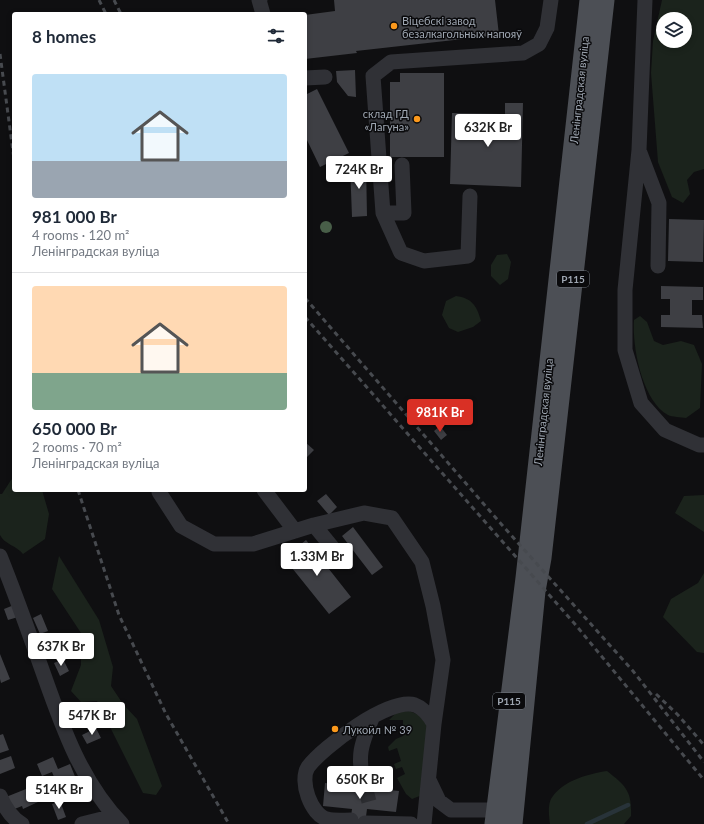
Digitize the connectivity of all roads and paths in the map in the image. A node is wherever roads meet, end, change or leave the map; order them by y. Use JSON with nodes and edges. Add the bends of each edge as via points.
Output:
{"nodes":[{"id":1,"x":259,"y":0,"type":"edge"},
{"id":2,"x":551,"y":0,"type":"edge"},
{"id":3,"x":589,"y":0,"type":"edge"},
{"id":4,"x":605,"y":0,"type":"edge"},
{"id":5,"x":645,"y":0,"type":"edge"},
{"id":6,"x":262,"y":12,"type":"edge"},
{"id":7,"x":325,"y":77,"type":"dead end"},
{"id":8,"x":307,"y":78,"type":"edge"},
{"id":9,"x":639,"y":150,"type":"junction"},
{"id":10,"x":402,"y":165,"type":"dead end"},
{"id":11,"x":470,"y":196,"type":"dead end"},
{"id":12,"x":383,"y":213,"type":"junction"},
{"id":13,"x":658,"y":266,"type":"dead end"},
{"id":14,"x":704,"y":445,"type":"edge"},
{"id":15,"x":159,"y":492,"type":"dead end"},
{"id":16,"x":266,"y":492,"type":"edge"},
{"id":17,"x":314,"y":525,"type":"junction"},
{"id":18,"x":295,"y":531,"type":"junction"},
{"id":19,"x":0,"y":556,"type":"edge"},
{"id":20,"x":341,"y":558,"type":"dead end"},
{"id":21,"x":373,"y":716,"type":"junction"},
{"id":22,"x":434,"y":724,"type":"junction"},
{"id":23,"x":429,"y":779,"type":"junction"},
{"id":24,"x":365,"y":787,"type":"tunnel mouth"},
{"id":25,"x":0,"y":796,"type":"edge"},
{"id":26,"x":505,"y":817,"type":"edge"},
{"id":27,"x":118,"y":820,"type":"edge"},
{"id":28,"x":22,"y":824,"type":"edge"},
{"id":29,"x":82,"y":824,"type":"edge"},
{"id":30,"x":411,"y":824,"type":"edge"},
{"id":31,"x":424,"y":824,"type":"edge"}],
"edges":[{"from":1,"to":6,"type":"street"},
{"from":2,"to":12,"type":"street","via":[[547,28],[539,44],[523,53],[391,62],[373,76]]},
{"from":3,"to":26,"type":"main road","name":"Ленінградская вуліца","number":"Р115","via":[[526,564]]},
{"from":4,"to":26,"type":"main road","name":"Ленінградская вуліца","number":"Р115","via":[[542,558]]},
{"from":5,"to":9,"type":"street"},
{"from":7,"to":8,"type":"street"},
{"from":9,"to":13,"type":"street","via":[[659,203]]},
{"from":9,"to":14,"type":"street","via":[[625,290],[625,350],[641,403],[665,430]]},
{"from":10,"to":12,"type":"street","via":[[404,213]]},
{"from":11,"to":12,"type":"street","via":[[468,256],[424,261],[401,253]]},
{"from":15,"to":18,"type":"street","via":[[181,526],[214,544],[253,544]]},
{"from":16,"to":18,"type":"street"},
{"from":17,"to":18,"type":"street"},
{"from":17,"to":20,"type":"street"},
{"from":17,"to":22,"type":"street","via":[[364,513],[392,518],[422,562],[443,660]]},
{"from":19,"to":27,"type":"street","via":[[62,724],[82,770]]},
{"from":21,"to":22,"type":"street","via":[[392,707],[415,705],[426,712]]},
{"from":21,"to":24,"type":"street","via":[[362,743],[360,772]]},
{"from":21,"to":30,"type":"street","via":[[325,749],[307,769],[305,790],[312,808],[326,819],[367,819]]},
{"from":22,"to":23,"type":"street"},
{"from":23,"to":26,"type":"street","via":[[439,801],[452,810]]},
{"from":23,"to":31,"type":"street"},
{"from":25,"to":28,"type":"street","via":[[4,807]]},
{"from":27,"to":29,"type":"street"}]}
